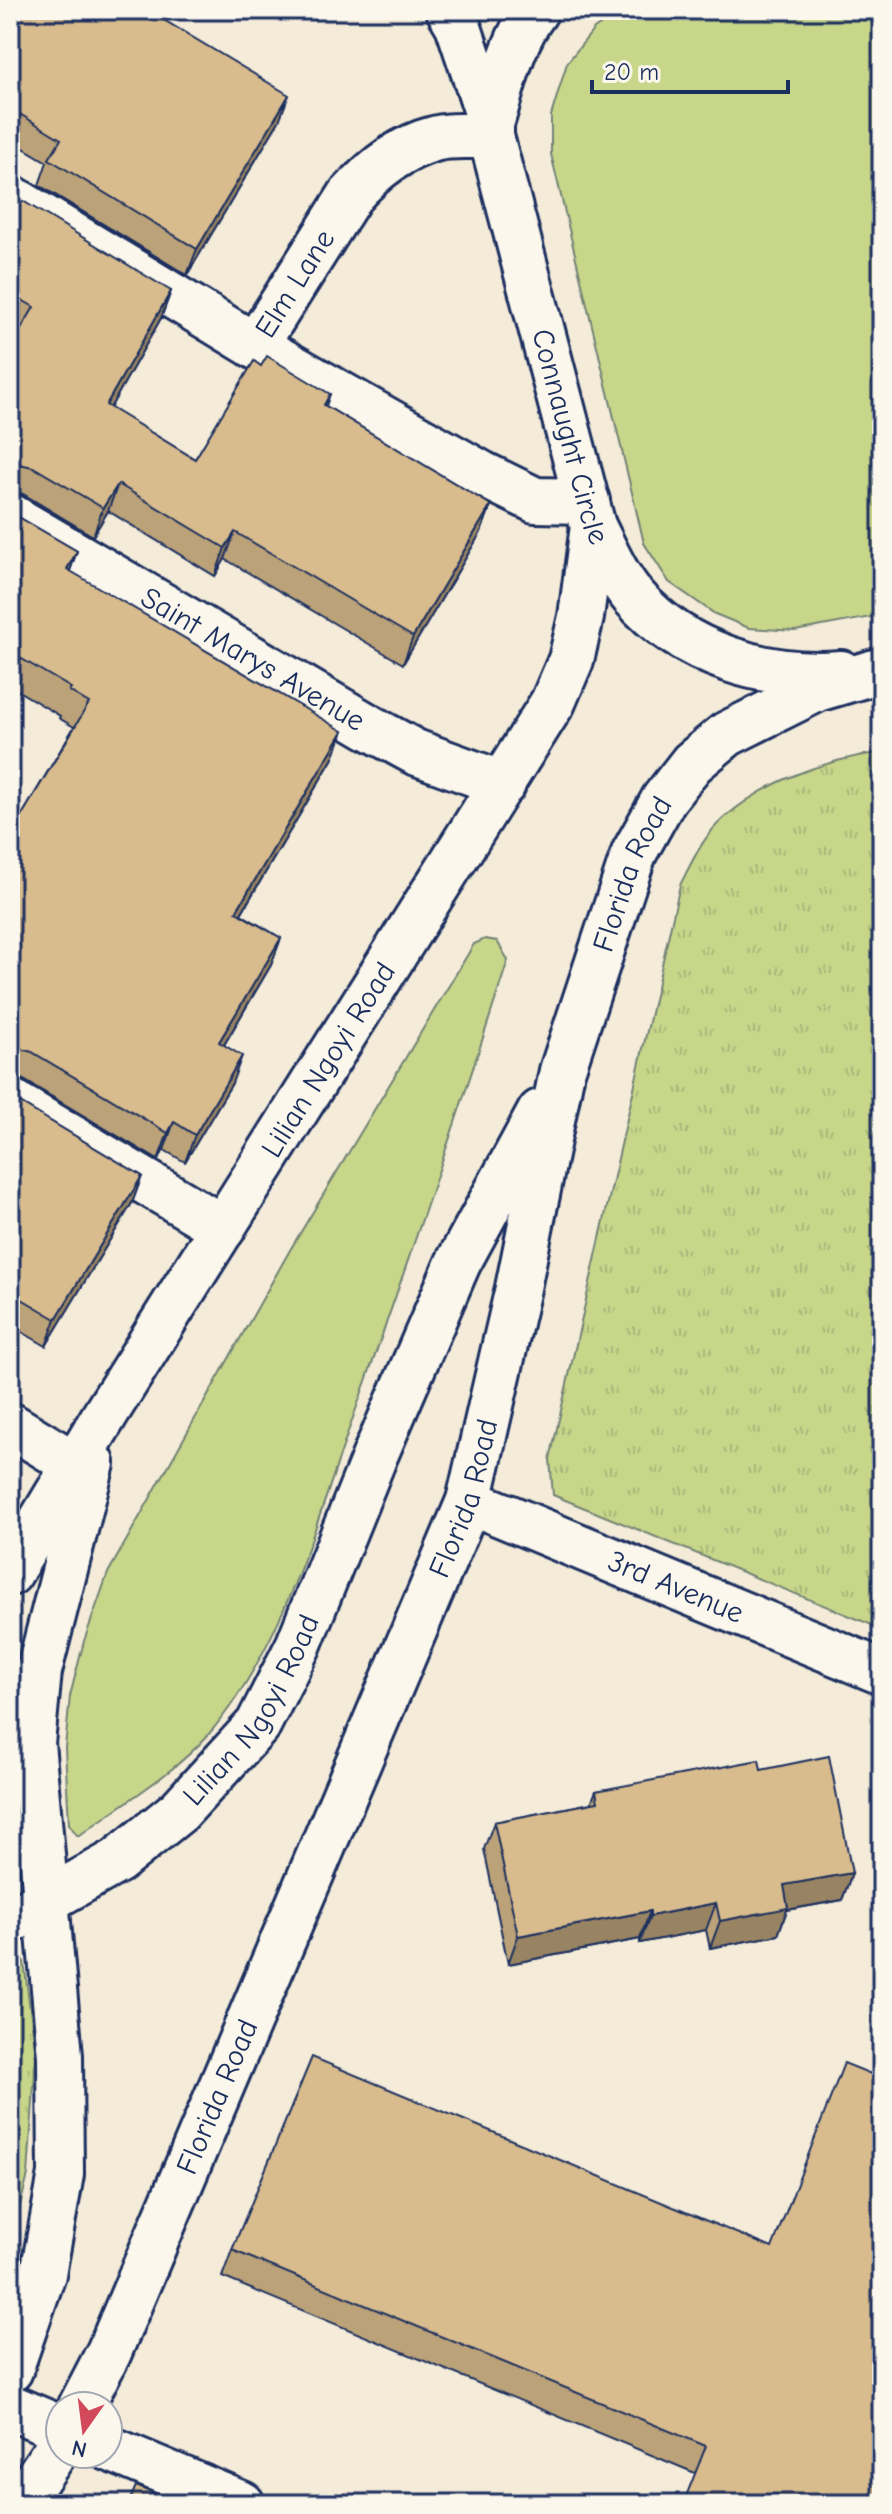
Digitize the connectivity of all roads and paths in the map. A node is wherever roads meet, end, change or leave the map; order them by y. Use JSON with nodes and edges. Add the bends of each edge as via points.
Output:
{"nodes":[{"id":1,"x":449,"y":10,"type":"edge"},
{"id":2,"x":536,"y":10,"type":"edge"},
{"id":3,"x":491,"y":130,"type":"junction"},
{"id":4,"x":10,"y":197,"type":"edge"},
{"id":5,"x":255,"y":346,"type":"junction"},
{"id":6,"x":590,"y":513,"type":"junction"},
{"id":7,"x":10,"y":516,"type":"edge"},
{"id":8,"x":880,"y":670,"type":"edge"},
{"id":9,"x":503,"y":784,"type":"junction"},
{"id":10,"x":562,"y":1071,"type":"junction"},
{"id":11,"x":10,"y":1101,"type":"edge"},
{"id":12,"x":223,"y":1228,"type":"junction"},
{"id":13,"x":106,"y":1413,"type":"junction"},
{"id":14,"x":10,"y":1425,"type":"edge"},
{"id":15,"x":74,"y":1464,"type":"junction"},
{"id":16,"x":469,"y":1501,"type":"junction"},
{"id":17,"x":10,"y":1573,"type":"edge"},
{"id":18,"x":882,"y":1672,"type":"edge"},
{"id":19,"x":28,"y":1911,"type":"edge"},
{"id":20,"x":10,"y":2370,"type":"edge"},
{"id":21,"x":89,"y":2390,"type":"edge"},
{"id":22,"x":10,"y":2407,"type":"edge"},
{"id":23,"x":44,"y":2421,"type":"edge"},
{"id":24,"x":124,"y":2455,"type":"edge"},
{"id":25,"x":44,"y":2468,"type":"edge"},
{"id":26,"x":20,"y":2504,"type":"edge"},
{"id":27,"x":242,"y":2504,"type":"edge"}],
"edges":[{"from":1,"to":3,"type":"street","name":"Connaught Circle"},
{"from":2,"to":3,"type":"street","via":[[514,51]]},
{"from":3,"to":5,"type":"street","name":"Elm Lane","via":[[435,138],[368,175]]},
{"from":3,"to":6,"type":"street","name":"Connaught Circle"},
{"from":4,"to":5,"type":"street","name":"Elm Lane"},
{"from":5,"to":6,"type":"street","via":[[482,474],[535,500]]},
{"from":6,"to":8,"type":"street","name":"Connaught Circle","via":[[633,596],[690,643],[730,661],[809,676]]},
{"from":6,"to":9,"type":"street","name":"Lilian Ngoyi Road","via":[[581,617],[571,660],[553,702]]},
{"from":7,"to":9,"type":"street","name":"Saint Marys Avenue","via":[[369,727],[415,752]]},
{"from":8,"to":10,"type":"street","name":"Florida Road","via":[[817,689],[727,734],[692,763],[634,853]]},
{"from":9,"to":12,"type":"street","name":"Lilian Ngoyi Road"},
{"from":10,"to":16,"type":"street","name":"Florida Road"},
{"from":10,"to":19,"type":"street","name":"Lilian Ngoyi Road","via":[[458,1263],[298,1646],[258,1725],[179,1811],[117,1861]]},
{"from":11,"to":12,"type":"street"},
{"from":12,"to":13,"type":"street","name":"Lilian Ngoyi Road"},
{"from":13,"to":15,"type":"street","name":"Lilian Ngoyi Road"},
{"from":13,"to":19,"type":"street","via":[[39,1671]]},
{"from":14,"to":15,"type":"street"},
{"from":15,"to":17,"type":"street","name":"Lilian Ngoyi Road"},
{"from":16,"to":18,"type":"street","name":"3rd Avenue"},
{"from":16,"to":21,"type":"street","name":"Florida Road"},
{"from":19,"to":20,"type":"street","via":[[60,2056],[61,2174],[43,2274]]},
{"from":22,"to":23,"type":"street"},
{"from":24,"to":27,"type":"street"},
{"from":25,"to":26,"type":"street"}]}
